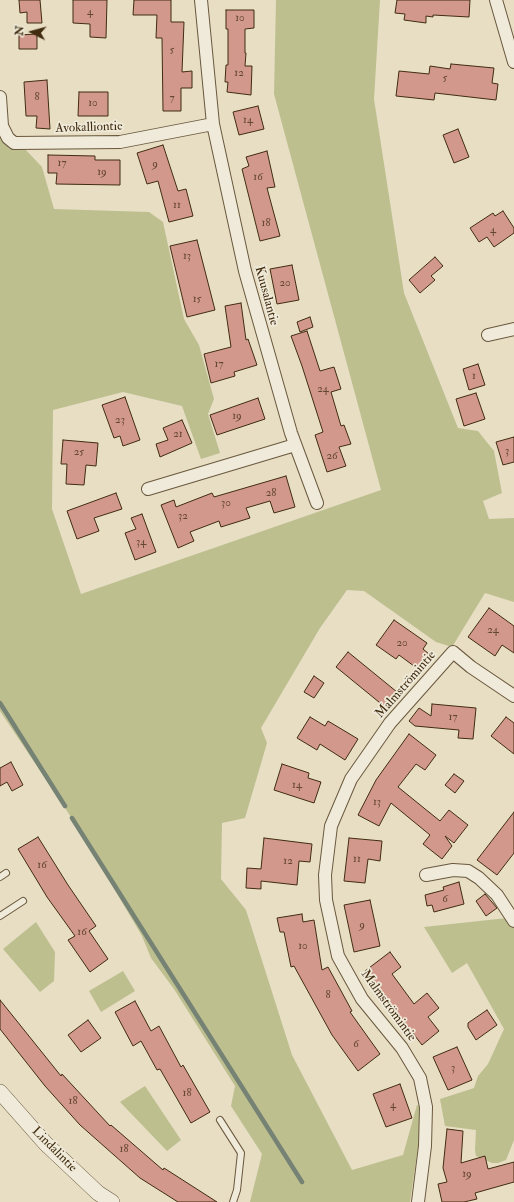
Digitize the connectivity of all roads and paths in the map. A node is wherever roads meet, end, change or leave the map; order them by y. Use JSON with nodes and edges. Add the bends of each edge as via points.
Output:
{"nodes":[{"id":1,"x":201,"y":0,"type":"edge"},
{"id":2,"x":496,"y":0,"type":"edge"},
{"id":3,"x":514,"y":62,"type":"edge"},
{"id":4,"x":0,"y":98,"type":"edge"},
{"id":5,"x":213,"y":124,"type":"junction"},
{"id":6,"x":514,"y":329,"type":"edge"},
{"id":7,"x":488,"y":335,"type":"dead end"},
{"id":8,"x":295,"y":445,"type":"junction"},
{"id":9,"x":148,"y":489,"type":"dead end"},
{"id":10,"x":316,"y":503,"type":"dead end"},
{"id":11,"x":514,"y":696,"type":"edge"},
{"id":12,"x":426,"y":875,"type":"dead end"},
{"id":13,"x":23,"y":901,"type":"dead end"},
{"id":14,"x":0,"y":916,"type":"edge"},
{"id":15,"x":514,"y":921,"type":"edge"},
{"id":16,"x":0,"y":1092,"type":"edge"},
{"id":17,"x":220,"y":1120,"type":"dead end"},
{"id":18,"x":112,"y":1202,"type":"edge"},
{"id":19,"x":233,"y":1202,"type":"edge"},
{"id":20,"x":418,"y":1202,"type":"edge"}],
"edges":[{"from":1,"to":5,"type":"street","name":"Kuusalantie"},
{"from":2,"to":3,"type":"street"},
{"from":4,"to":5,"type":"street","name":"Avokalliontie","via":[[2,126],[8,138],[14,143],[120,142]]},
{"from":5,"to":8,"type":"street","name":"Kuusalantie","via":[[245,271]]},
{"from":6,"to":7,"type":"street"},
{"from":8,"to":9,"type":"street"},
{"from":8,"to":10,"type":"street","name":"Kuusalantie"},
{"from":11,"to":20,"type":"street","name":"Malmströmintie","via":[[453,652],[390,723],[351,779],[331,826],[324,875],[326,900],[338,956],[362,999],[402,1048],[420,1078],[426,1107],[425,1146]]},
{"from":12,"to":15,"type":"street","via":[[468,871],[497,895]]},
{"from":13,"to":14,"type":"lane"},
{"from":16,"to":18,"type":"street","name":"Lindalintie","via":[[46,1144],[98,1193]]},
{"from":17,"to":19,"type":"lane","via":[[241,1153],[237,1190]]}]}
